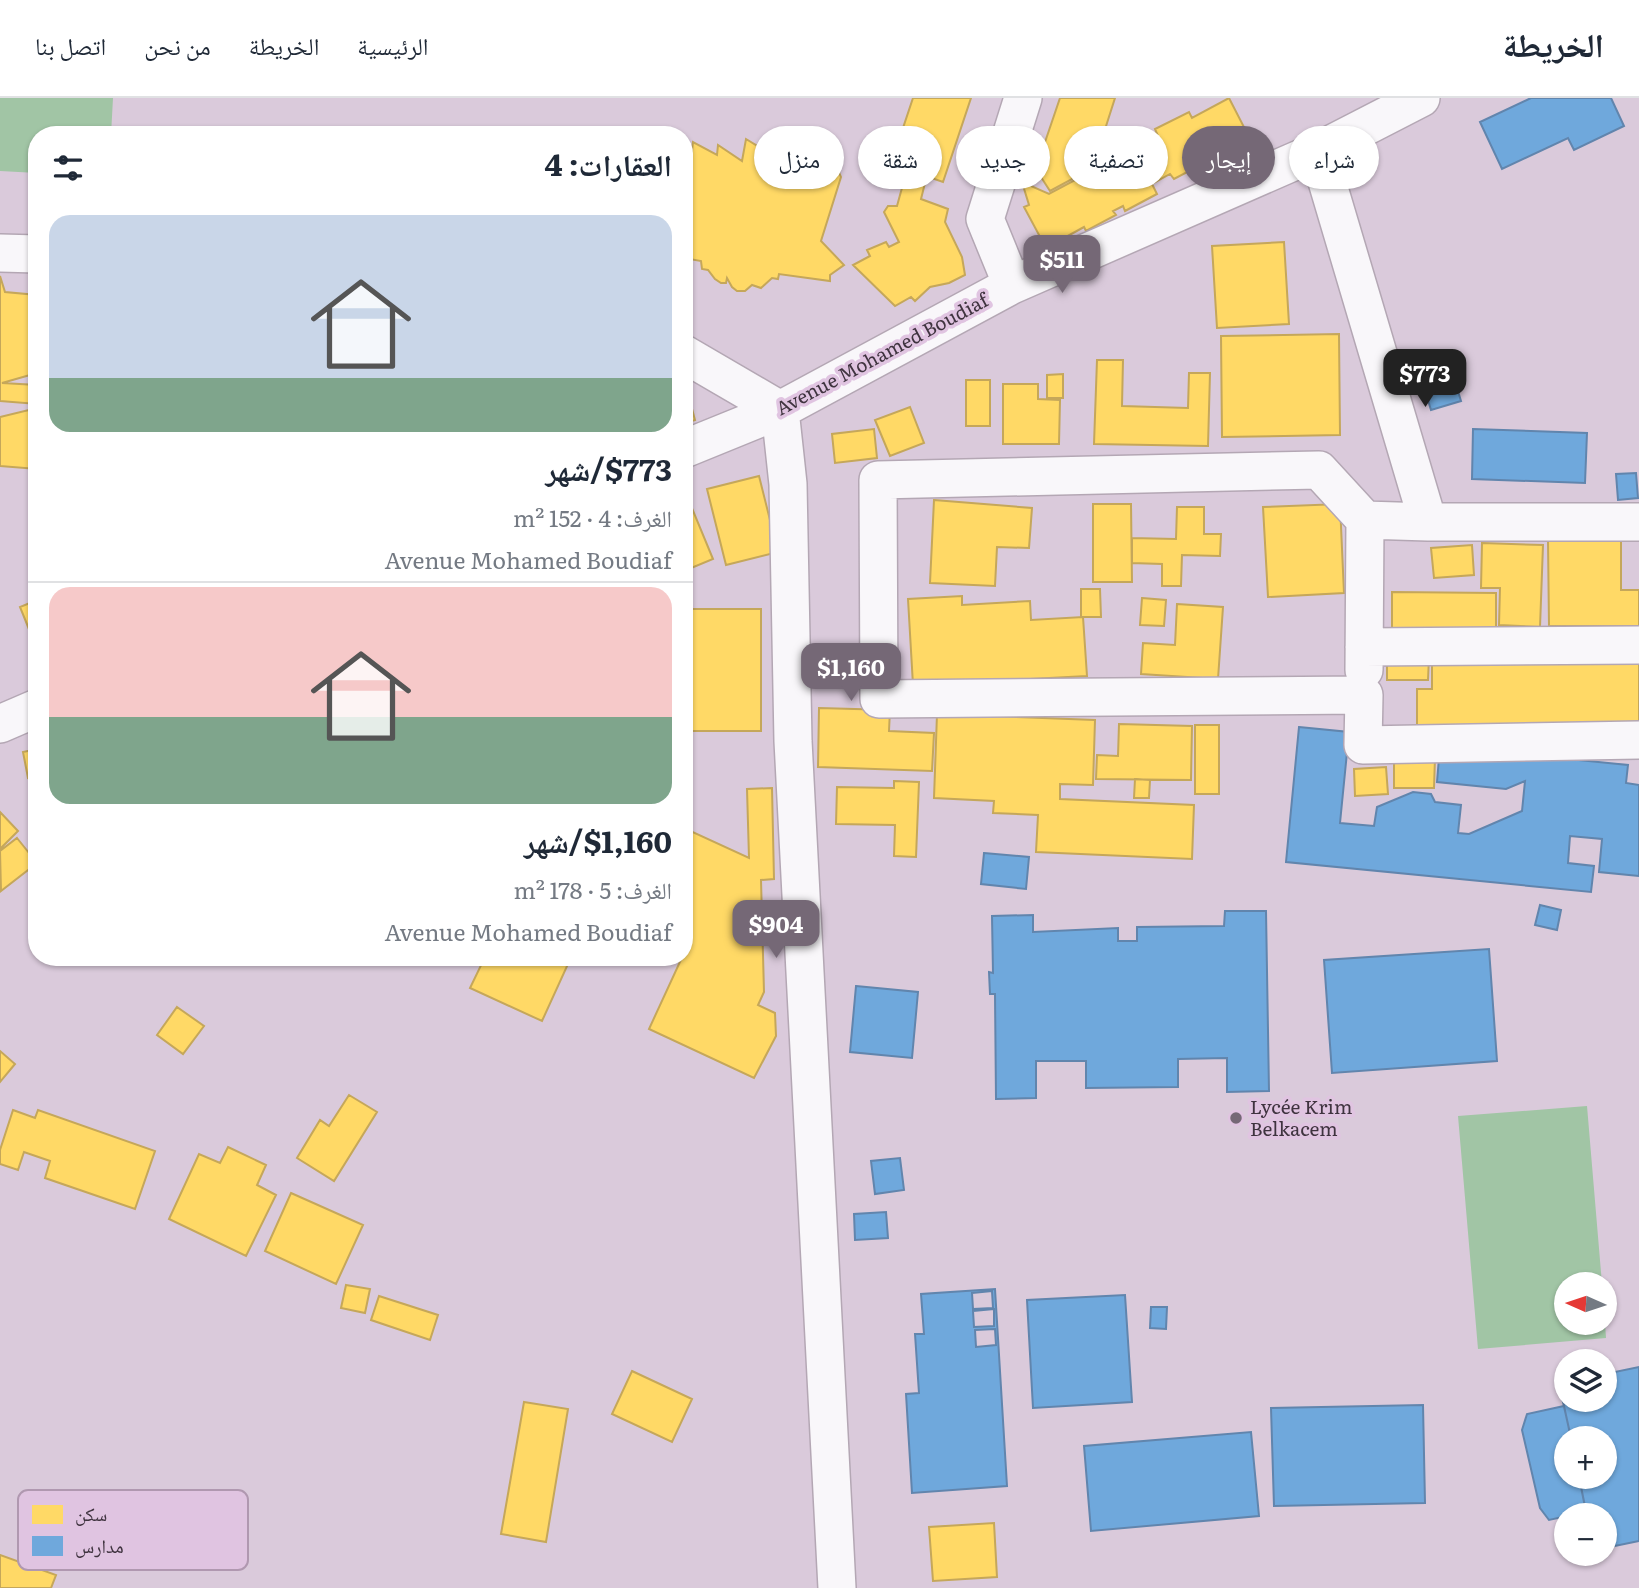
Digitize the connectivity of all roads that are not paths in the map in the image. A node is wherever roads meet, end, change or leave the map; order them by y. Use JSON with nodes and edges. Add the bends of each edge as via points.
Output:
{"nodes":[{"id":1,"x":1023,"y":98,"type":"edge"},
{"id":2,"x":1421,"y":98,"type":"edge"},
{"id":3,"x":1381,"y":107,"type":"edge"},
{"id":4,"x":1354,"y":126,"type":"edge"},
{"id":5,"x":1289,"y":164,"type":"edge"},
{"id":6,"x":1329,"y":189,"type":"edge"},
{"id":7,"x":0,"y":253,"type":"edge"},
{"id":8,"x":28,"y":254,"type":"edge"},
{"id":9,"x":1012,"y":285,"type":"junction"},
{"id":10,"x":693,"y":359,"type":"edge"},
{"id":11,"x":780,"y":410,"type":"junction"},
{"id":12,"x":693,"y":445,"type":"edge"},
{"id":13,"x":1365,"y":520,"type":"junction"},
{"id":14,"x":1428,"y":522,"type":"junction"},
{"id":15,"x":1639,"y":523,"type":"edge"},
{"id":16,"x":1639,"y":645,"type":"edge"},
{"id":17,"x":1364,"y":647,"type":"junction"},
{"id":18,"x":1364,"y":695,"type":"junction"},
{"id":19,"x":28,"y":712,"type":"edge"},
{"id":20,"x":0,"y":724,"type":"edge"},
{"id":21,"x":1639,"y":740,"type":"edge"},
{"id":22,"x":837,"y":1588,"type":"edge"}],
"edges":[{"from":1,"to":9,"type":"street","via":[[985,219]]},
{"from":2,"to":3,"type":"street","name":"Avenue Mohamed Boudiaf"},
{"from":3,"to":4,"type":"street","name":"Avenue Mohamed Boudiaf"},
{"from":5,"to":9,"type":"street","name":"Avenue Mohamed Boudiaf"},
{"from":6,"to":14,"type":"street"},
{"from":7,"to":8,"type":"street"},
{"from":9,"to":11,"type":"street","name":"Avenue Mohamed Boudiaf"},
{"from":10,"to":11,"type":"street"},
{"from":11,"to":12,"type":"street","name":"Avenue Mohamed Boudiaf"},
{"from":11,"to":22,"type":"street","via":[[788,484],[793,741]]},
{"from":13,"to":14,"type":"street"},
{"from":13,"to":17,"type":"street"},
{"from":13,"to":18,"type":"street","via":[[1319,470],[878,480],[880,699]]},
{"from":14,"to":15,"type":"street"},
{"from":16,"to":17,"type":"street"},
{"from":17,"to":18,"type":"street"},
{"from":18,"to":21,"type":"street","via":[[1363,746]]},
{"from":19,"to":20,"type":"street"}]}
